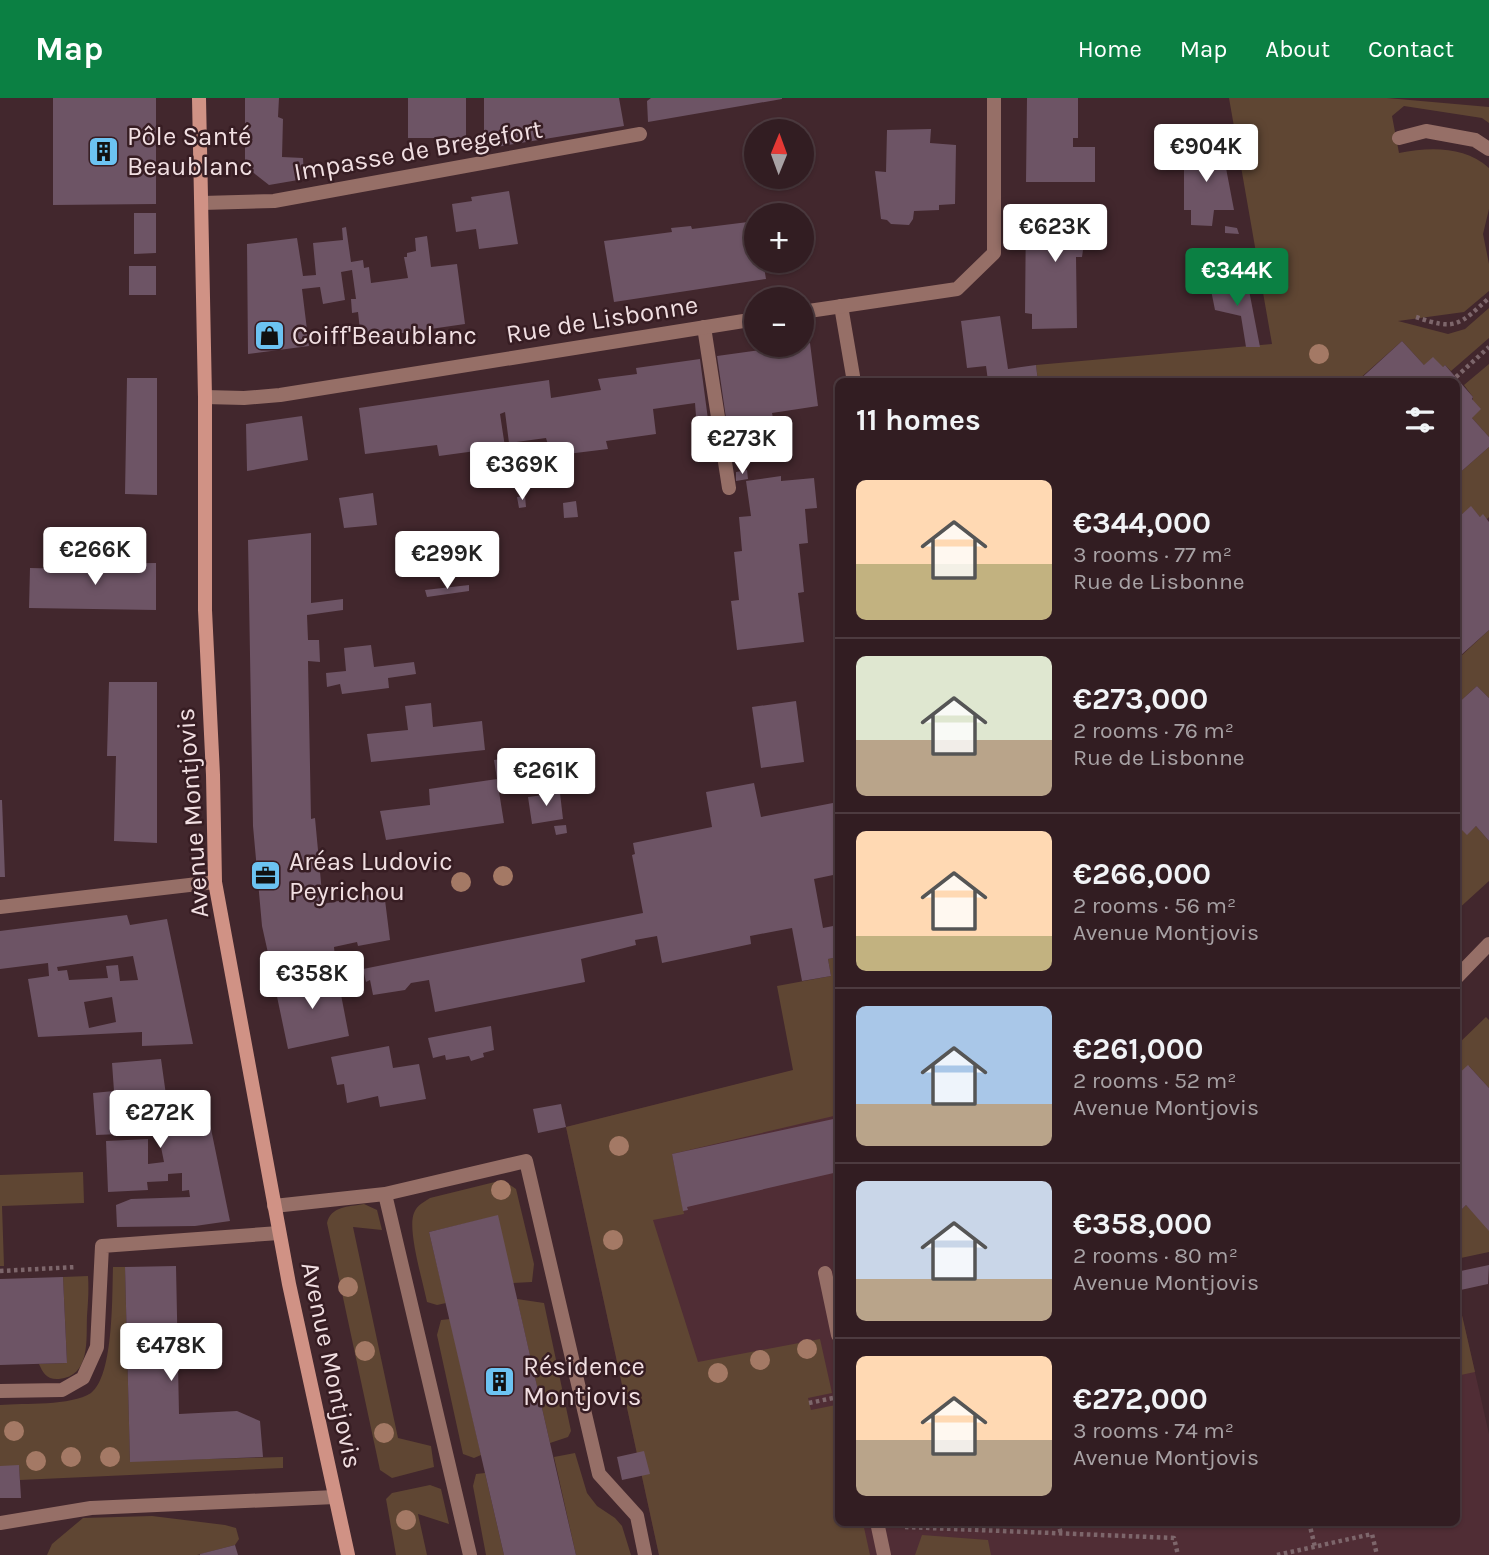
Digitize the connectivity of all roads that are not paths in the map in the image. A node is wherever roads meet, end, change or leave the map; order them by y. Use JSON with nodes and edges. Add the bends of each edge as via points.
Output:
{"nodes":[{"id":1,"x":199,"y":98,"type":"edge"},
{"id":2,"x":994,"y":98,"type":"edge"},
{"id":3,"x":640,"y":134,"type":"dead end"},
{"id":4,"x":1399,"y":138,"type":"dead end"},
{"id":5,"x":1489,"y":149,"type":"edge"},
{"id":6,"x":202,"y":203,"type":"junction"},
{"id":7,"x":841,"y":306,"type":"junction"},
{"id":8,"x":814,"y":311,"type":"edge"},
{"id":9,"x":744,"y":321,"type":"edge"},
{"id":10,"x":704,"y":327,"type":"junction"},
{"id":11,"x":853,"y":378,"type":"edge"},
{"id":12,"x":205,"y":397,"type":"junction"},
{"id":13,"x":729,"y":488,"type":"dead end"},
{"id":14,"x":215,"y":882,"type":"junction"},
{"id":15,"x":0,"y":907,"type":"edge"},
{"id":16,"x":1489,"y":944,"type":"edge"},
{"id":17,"x":1460,"y":974,"type":"edge"},
{"id":18,"x":385,"y":1194,"type":"junction"},
{"id":19,"x":274,"y":1206,"type":"junction"},
{"id":20,"x":279,"y":1233,"type":"junction"},
{"id":21,"x":825,"y":1273,"type":"dead end"},
{"id":22,"x":835,"y":1321,"type":"edge"},
{"id":23,"x":0,"y":1391,"type":"edge"},
{"id":24,"x":335,"y":1497,"type":"junction"},
{"id":25,"x":0,"y":1523,"type":"edge"},
{"id":26,"x":878,"y":1527,"type":"edge"},
{"id":27,"x":348,"y":1555,"type":"edge"},
{"id":28,"x":470,"y":1555,"type":"edge"},
{"id":29,"x":645,"y":1555,"type":"edge"},
{"id":30,"x":884,"y":1555,"type":"edge"}],
"edges":[{"from":1,"to":6,"type":"main road","name":"Avenue Montjovis"},
{"from":2,"to":7,"type":"street","via":[[994,253],[957,289]]},
{"from":3,"to":6,"type":"street","name":"Impasse de Bregefort","via":[[274,201]]},
{"from":4,"to":5,"type":"street","via":[[1426,131],[1475,139]]},
{"from":6,"to":12,"type":"main road","name":"Avenue Montjovis"},
{"from":7,"to":8,"type":"street"},
{"from":7,"to":11,"type":"street"},
{"from":9,"to":10,"type":"street","name":"Rue de Lisbonne"},
{"from":10,"to":12,"type":"street","name":"Rue de Lisbonne","via":[[280,395]]},
{"from":10,"to":13,"type":"street"},
{"from":12,"to":14,"type":"main road","name":"Avenue Montjovis","via":[[205,610]]},
{"from":14,"to":15,"type":"street"},
{"from":14,"to":19,"type":"main road","name":"Avenue Montjovis"},
{"from":16,"to":17,"type":"street"},
{"from":18,"to":19,"type":"street"},
{"from":18,"to":28,"type":"street"},
{"from":18,"to":29,"type":"street","via":[[526,1161],[599,1474],[636,1516]]},
{"from":19,"to":20,"type":"main road","name":"Avenue Montjovis"},
{"from":20,"to":23,"type":"street","via":[[102,1247],[97,1347],[83,1378],[62,1390]]},
{"from":20,"to":24,"type":"main road","name":"Avenue Montjovis"},
{"from":21,"to":22,"type":"street"},
{"from":24,"to":25,"type":"street","via":[[91,1508]]},
{"from":24,"to":27,"type":"main road","name":"Avenue Montjovis"},
{"from":26,"to":30,"type":"street"}]}
